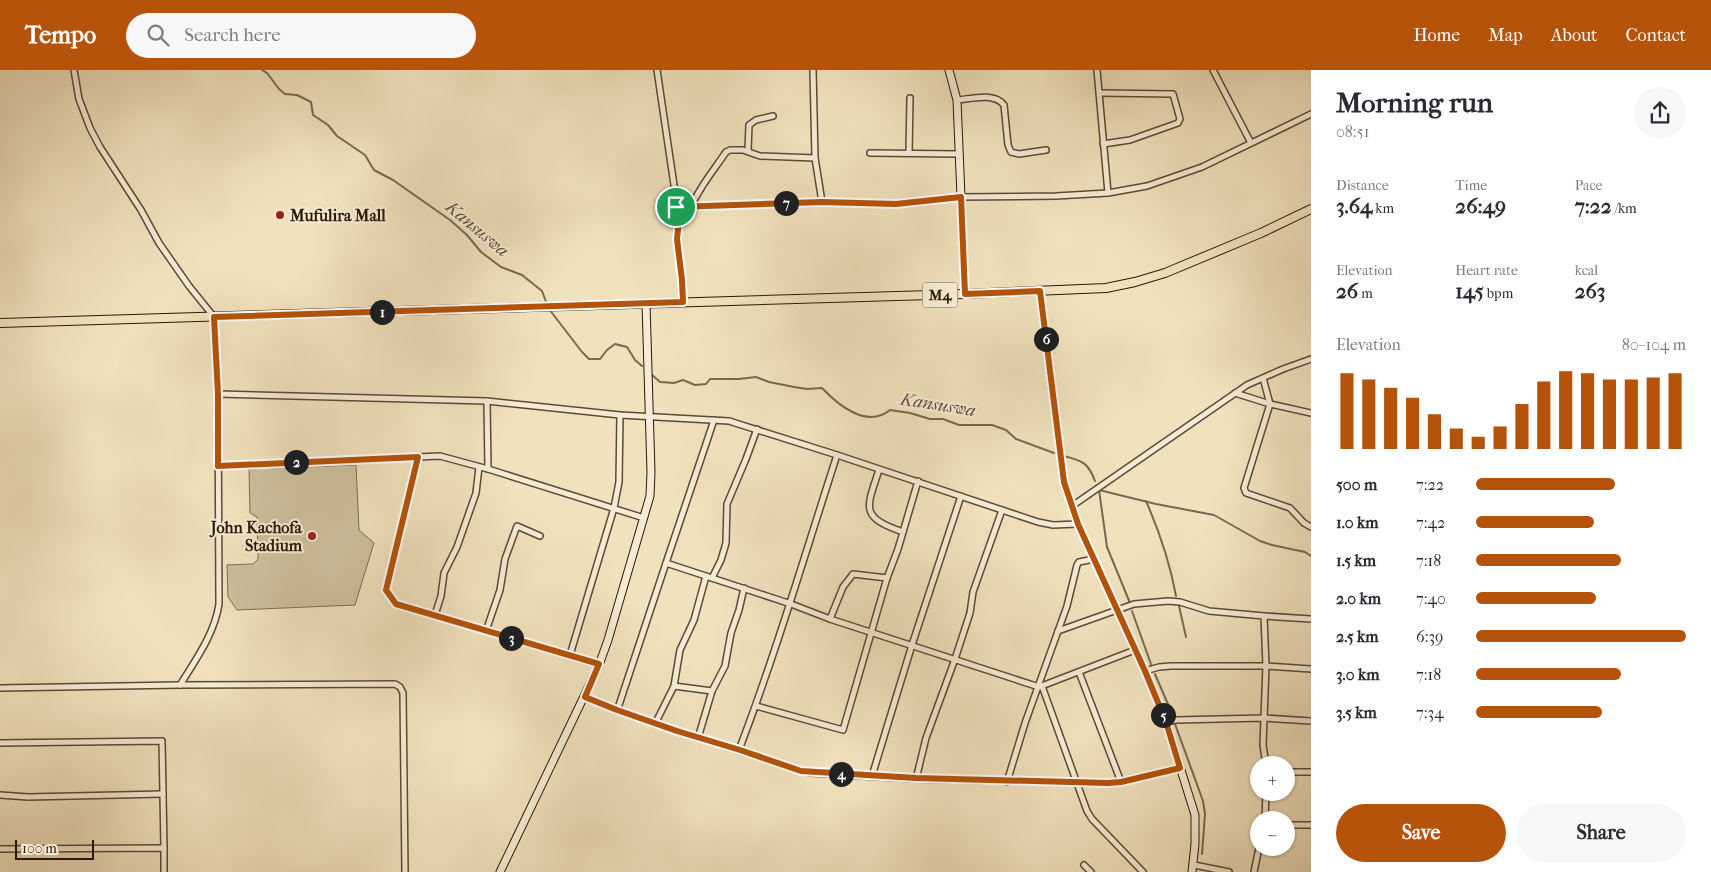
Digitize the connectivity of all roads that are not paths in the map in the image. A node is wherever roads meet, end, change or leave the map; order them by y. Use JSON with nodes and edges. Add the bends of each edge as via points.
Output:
{"nodes":[{"id":1,"x":74,"y":70,"type":"edge"},
{"id":2,"x":658,"y":70,"type":"edge"},
{"id":3,"x":813,"y":70,"type":"edge"},
{"id":4,"x":949,"y":70,"type":"edge"},
{"id":5,"x":1097,"y":70,"type":"edge"},
{"id":6,"x":1214,"y":70,"type":"edge"},
{"id":7,"x":1100,"y":93,"type":"junction"},
{"id":8,"x":910,"y":98,"type":"dead end"},
{"id":9,"x":957,"y":100,"type":"junction"},
{"id":10,"x":1311,"y":114,"type":"edge"},
{"id":11,"x":774,"y":116,"type":"dead end"},
{"id":12,"x":1251,"y":143,"type":"junction"},
{"id":13,"x":1103,"y":144,"type":"junction"},
{"id":14,"x":748,"y":150,"type":"junction"},
{"id":15,"x":1046,"y":150,"type":"dead end"},
{"id":16,"x":870,"y":153,"type":"dead end"},
{"id":17,"x":909,"y":153,"type":"junction"},
{"id":18,"x":959,"y":154,"type":"junction"},
{"id":19,"x":815,"y":158,"type":"junction"},
{"id":20,"x":1108,"y":192,"type":"junction"},
{"id":21,"x":961,"y":197,"type":"junction"},
{"id":22,"x":822,"y":202,"type":"junction"},
{"id":23,"x":676,"y":207,"type":"junction"},
{"id":24,"x":691,"y":207,"type":"junction"},
{"id":25,"x":1311,"y":209,"type":"edge"},
{"id":26,"x":1040,"y":291,"type":"junction"},
{"id":27,"x":965,"y":294,"type":"junction"},
{"id":28,"x":683,"y":302,"type":"junction"},
{"id":29,"x":646,"y":303,"type":"junction"},
{"id":30,"x":214,"y":317,"type":"junction"},
{"id":31,"x":0,"y":323,"type":"edge"},
{"id":32,"x":1311,"y":359,"type":"edge"},
{"id":33,"x":1263,"y":378,"type":"junction"},
{"id":34,"x":1236,"y":393,"type":"junction"},
{"id":35,"x":218,"y":394,"type":"junction"},
{"id":36,"x":487,"y":401,"type":"junction"},
{"id":37,"x":1270,"y":404,"type":"junction"},
{"id":38,"x":1311,"y":413,"type":"edge"},
{"id":39,"x":620,"y":415,"type":"junction"},
{"id":40,"x":649,"y":416,"type":"junction"},
{"id":41,"x":714,"y":420,"type":"junction"},
{"id":42,"x":757,"y":429,"type":"junction"},
{"id":43,"x":837,"y":455,"type":"junction"},
{"id":44,"x":418,"y":457,"type":"junction"},
{"id":45,"x":218,"y":466,"type":"junction"},
{"id":46,"x":479,"y":467,"type":"junction"},
{"id":47,"x":488,"y":469,"type":"junction"},
{"id":48,"x":879,"y":470,"type":"junction"},
{"id":49,"x":918,"y":481,"type":"junction"},
{"id":50,"x":961,"y":496,"type":"junction"},
{"id":51,"x":1072,"y":506,"type":"junction"},
{"id":52,"x":614,"y":508,"type":"junction"},
{"id":53,"x":1002,"y":510,"type":"junction"},
{"id":54,"x":644,"y":518,"type":"junction"},
{"id":55,"x":1078,"y":524,"type":"junction"},
{"id":56,"x":1311,"y":527,"type":"edge"},
{"id":57,"x":904,"y":532,"type":"junction"},
{"id":58,"x":540,"y":536,"type":"dead end"},
{"id":59,"x":1094,"y":559,"type":"junction"},
{"id":60,"x":666,"y":563,"type":"junction"},
{"id":61,"x":706,"y":576,"type":"junction"},
{"id":62,"x":712,"y":578,"type":"junction"},
{"id":63,"x":887,"y":578,"type":"junction"},
{"id":64,"x":744,"y":588,"type":"junction"},
{"id":65,"x":791,"y":604,"type":"junction"},
{"id":66,"x":1117,"y":611,"type":"junction"},
{"id":67,"x":435,"y":615,"type":"junction"},
{"id":68,"x":1264,"y":616,"type":"junction"},
{"id":69,"x":830,"y":619,"type":"junction"},
{"id":70,"x":1311,"y":619,"type":"edge"},
{"id":71,"x":486,"y":631,"type":"junction"},
{"id":72,"x":871,"y":631,"type":"junction"},
{"id":73,"x":1058,"y":631,"type":"junction"},
{"id":74,"x":912,"y":645,"type":"junction"},
{"id":75,"x":1135,"y":650,"type":"junction"},
{"id":76,"x":570,"y":655,"type":"junction"},
{"id":77,"x":955,"y":659,"type":"junction"},
{"id":78,"x":599,"y":664,"type":"junction"},
{"id":79,"x":1266,"y":666,"type":"junction"},
{"id":80,"x":1311,"y":670,"type":"edge"},
{"id":81,"x":1145,"y":671,"type":"junction"},
{"id":82,"x":1079,"y":672,"type":"junction"},
{"id":83,"x":180,"y":685,"type":"junction"},
{"id":84,"x":674,"y":686,"type":"junction"},
{"id":85,"x":1041,"y":686,"type":"junction"},
{"id":86,"x":0,"y":688,"type":"edge"},
{"id":87,"x":712,"y":692,"type":"junction"},
{"id":88,"x":585,"y":697,"type":"junction"},
{"id":89,"x":756,"y":706,"type":"junction"},
{"id":90,"x":617,"y":710,"type":"junction"},
{"id":91,"x":1264,"y":718,"type":"junction"},
{"id":92,"x":1311,"y":721,"type":"edge"},
{"id":93,"x":1166,"y":722,"type":"junction"},
{"id":94,"x":655,"y":724,"type":"junction"},
{"id":95,"x":698,"y":738,"type":"junction"},
{"id":96,"x":0,"y":743,"type":"edge"},
{"id":97,"x":740,"y":750,"type":"junction"},
{"id":98,"x":1265,"y":756,"type":"edge"},
{"id":99,"x":1180,"y":768,"type":"junction"},
{"id":100,"x":1295,"y":772,"type":"edge"},
{"id":101,"x":1311,"y":772,"type":"edge"},
{"id":102,"x":872,"y":776,"type":"junction"},
{"id":103,"x":916,"y":778,"type":"junction"},
{"id":104,"x":1007,"y":782,"type":"junction"},
{"id":105,"x":1077,"y":782,"type":"junction"},
{"id":106,"x":1121,"y":782,"type":"junction"},
{"id":107,"x":163,"y":794,"type":"junction"},
{"id":108,"x":0,"y":795,"type":"edge"},
{"id":109,"x":1295,"y":825,"type":"edge"},
{"id":110,"x":1311,"y":825,"type":"edge"},
{"id":111,"x":164,"y":848,"type":"junction"},
{"id":112,"x":0,"y":849,"type":"edge"},
{"id":113,"x":1257,"y":856,"type":"edge"},
{"id":114,"x":1084,"y":865,"type":"dead end"},
{"id":115,"x":1193,"y":868,"type":"edge"},
{"id":116,"x":164,"y":872,"type":"edge"},
{"id":117,"x":405,"y":872,"type":"edge"},
{"id":118,"x":500,"y":872,"type":"edge"},
{"id":119,"x":1091,"y":872,"type":"edge"},
{"id":120,"x":1143,"y":872,"type":"edge"},
{"id":121,"x":1229,"y":872,"type":"edge"},
{"id":122,"x":1254,"y":872,"type":"edge"}],
"edges":[{"from":1,"to":30,"type":"street","via":[[79,99],[90,128],[158,243]]},
{"from":2,"to":23,"type":"street"},
{"from":3,"to":19,"type":"street"},
{"from":4,"to":9,"type":"street"},
{"from":5,"to":7,"type":"street"},
{"from":6,"to":12,"type":"street"},
{"from":7,"to":13,"type":"street"},
{"from":7,"to":13,"type":"street","via":[[1173,94],[1180,118],[1178,123],[1137,138]]},
{"from":8,"to":17,"type":"street"},
{"from":9,"to":15,"type":"street","via":[[988,98],[1001,101],[1011,152]]},
{"from":9,"to":18,"type":"street"},
{"from":10,"to":12,"type":"street"},
{"from":11,"to":14,"type":"street","via":[[749,125]]},
{"from":12,"to":20,"type":"street","via":[[1202,167],[1156,183]]},
{"from":13,"to":20,"type":"street"},
{"from":14,"to":19,"type":"street","via":[[766,156]]},
{"from":14,"to":24,"type":"street","via":[[726,152],[696,194]]},
{"from":16,"to":17,"type":"street"},
{"from":17,"to":18,"type":"street"},
{"from":18,"to":21,"type":"street"},
{"from":19,"to":22,"type":"street"},
{"from":20,"to":21,"type":"street"},
{"from":21,"to":22,"type":"street","via":[[896,204]]},
{"from":21,"to":27,"type":"street"},
{"from":22,"to":24,"type":"street"},
{"from":23,"to":24,"type":"street"},
{"from":23,"to":28,"type":"street"},
{"from":25,"to":26,"type":"main road","number":"M4","via":[[1165,274],[1106,288]]},
{"from":26,"to":27,"type":"main road","number":"M4"},
{"from":26,"to":51,"type":"street","via":[[1064,482]]},
{"from":27,"to":28,"type":"main road","number":"M4"},
{"from":28,"to":29,"type":"main road","number":"M4"},
{"from":29,"to":30,"type":"main road","number":"M4"},
{"from":29,"to":40,"type":"street"},
{"from":30,"to":31,"type":"main road","number":"M4"},
{"from":30,"to":35,"type":"street"},
{"from":32,"to":33,"type":"street"},
{"from":33,"to":34,"type":"street"},
{"from":33,"to":37,"type":"street"},
{"from":34,"to":37,"type":"street"},
{"from":34,"to":51,"type":"street"},
{"from":35,"to":36,"type":"street"},
{"from":35,"to":45,"type":"street"},
{"from":36,"to":39,"type":"street"},
{"from":36,"to":47,"type":"street"},
{"from":37,"to":38,"type":"street"},
{"from":37,"to":56,"type":"street","via":[[1244,488],[1246,493],[1290,508]]},
{"from":39,"to":40,"type":"street"},
{"from":39,"to":52,"type":"street","via":[[619,482]]},
{"from":40,"to":41,"type":"street"},
{"from":40,"to":54,"type":"street","via":[[651,485]]},
{"from":41,"to":42,"type":"street"},
{"from":41,"to":60,"type":"street"},
{"from":42,"to":43,"type":"street"},
{"from":42,"to":62,"type":"street","via":[[727,504],[726,543]]},
{"from":43,"to":48,"type":"street"},
{"from":43,"to":65,"type":"street"},
{"from":44,"to":45,"type":"street"},
{"from":44,"to":46,"type":"street","via":[[440,456]]},
{"from":44,"to":67,"type":"street","via":[[386,590],[396,604]]},
{"from":45,"to":83,"type":"street","via":[[218,611]]},
{"from":46,"to":47,"type":"street"},
{"from":46,"to":67,"type":"street","via":[[475,496],[457,547],[444,572]]},
{"from":47,"to":52,"type":"street"},
{"from":48,"to":49,"type":"street"},
{"from":48,"to":57,"type":"street","via":[[870,501],[870,514],[886,526]]},
{"from":49,"to":50,"type":"street"},
{"from":49,"to":57,"type":"street"},
{"from":50,"to":53,"type":"street"},
{"from":50,"to":74,"type":"street"},
{"from":51,"to":55,"type":"street"},
{"from":52,"to":54,"type":"street"},
{"from":52,"to":76,"type":"street"},
{"from":53,"to":55,"type":"street","via":[[1046,524]]},
{"from":53,"to":77,"type":"street"},
{"from":54,"to":78,"type":"street"},
{"from":55,"to":59,"type":"street"},
{"from":57,"to":63,"type":"street"},
{"from":58,"to":71,"type":"street","via":[[517,526]]},
{"from":59,"to":66,"type":"street"},
{"from":59,"to":73,"type":"street","via":[[1078,564]]},
{"from":60,"to":61,"type":"street"},
{"from":60,"to":90,"type":"street"},
{"from":61,"to":62,"type":"street"},
{"from":61,"to":84,"type":"street","via":[[694,620],[680,650]]},
{"from":62,"to":64,"type":"street"},
{"from":63,"to":69,"type":"street","via":[[853,574],[843,587]]},
{"from":63,"to":72,"type":"street"},
{"from":64,"to":65,"type":"street"},
{"from":64,"to":87,"type":"street","via":[[725,666]]},
{"from":65,"to":69,"type":"street"},
{"from":65,"to":89,"type":"street"},
{"from":66,"to":68,"type":"street","via":[[1134,604],[1168,601],[1209,611]]},
{"from":66,"to":73,"type":"street"},
{"from":66,"to":75,"type":"street"},
{"from":67,"to":71,"type":"street"},
{"from":68,"to":70,"type":"street"},
{"from":68,"to":79,"type":"street"},
{"from":69,"to":72,"type":"street"},
{"from":71,"to":76,"type":"street"},
{"from":72,"to":74,"type":"street"},
{"from":72,"to":89,"type":"street","via":[[843,730]]},
{"from":73,"to":85,"type":"street"},
{"from":74,"to":77,"type":"street"},
{"from":74,"to":102,"type":"street"},
{"from":75,"to":81,"type":"street"},
{"from":75,"to":82,"type":"street"},
{"from":76,"to":78,"type":"street"},
{"from":77,"to":85,"type":"street"},
{"from":77,"to":103,"type":"street","via":[[926,738]]},
{"from":78,"to":88,"type":"street"},
{"from":79,"to":80,"type":"street"},
{"from":79,"to":81,"type":"street","via":[[1171,666]]},
{"from":79,"to":91,"type":"street"},
{"from":81,"to":93,"type":"street"},
{"from":82,"to":85,"type":"street"},
{"from":82,"to":106,"type":"street"},
{"from":83,"to":86,"type":"street"},
{"from":83,"to":117,"type":"street","via":[[394,684],[400,687],[403,693]]},
{"from":84,"to":87,"type":"street"},
{"from":84,"to":94,"type":"street"},
{"from":85,"to":104,"type":"street"},
{"from":85,"to":105,"type":"street"},
{"from":87,"to":95,"type":"street"},
{"from":88,"to":90,"type":"street"},
{"from":88,"to":118,"type":"street"},
{"from":89,"to":97,"type":"street"},
{"from":90,"to":94,"type":"street"},
{"from":91,"to":92,"type":"street"},
{"from":91,"to":93,"type":"street"},
{"from":91,"to":98,"type":"street"},
{"from":93,"to":99,"type":"street"},
{"from":94,"to":95,"type":"street"},
{"from":95,"to":97,"type":"street"},
{"from":96,"to":107,"type":"street","via":[[162,741]]},
{"from":97,"to":102,"type":"street","via":[[801,771]]},
{"from":99,"to":106,"type":"street"},
{"from":99,"to":115,"type":"street","via":[[1195,816]]},
{"from":100,"to":101,"type":"street"},
{"from":102,"to":103,"type":"street"},
{"from":103,"to":104,"type":"street"},
{"from":104,"to":105,"type":"street"},
{"from":105,"to":106,"type":"street"},
{"from":105,"to":120,"type":"street","via":[[1092,819]]},
{"from":107,"to":108,"type":"street"},
{"from":107,"to":111,"type":"street"},
{"from":109,"to":110,"type":"street"},
{"from":111,"to":112,"type":"street"},
{"from":111,"to":116,"type":"street"},
{"from":113,"to":122,"type":"street"},
{"from":114,"to":119,"type":"street"},
{"from":115,"to":121,"type":"street"}]}
